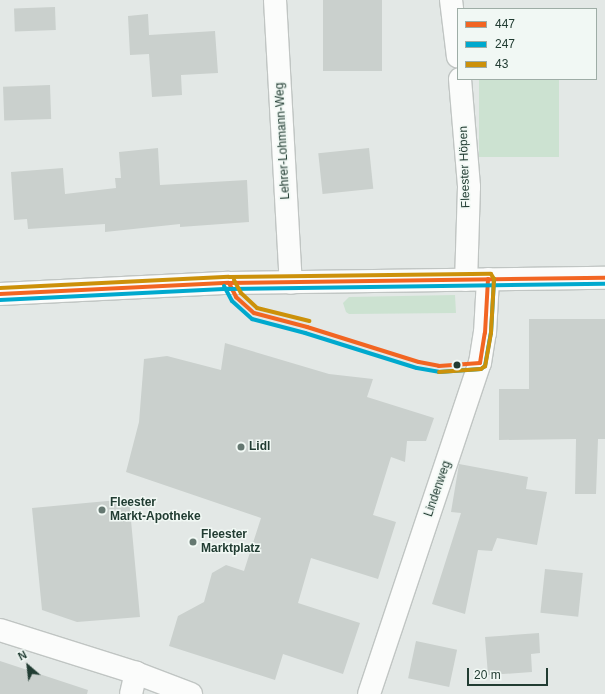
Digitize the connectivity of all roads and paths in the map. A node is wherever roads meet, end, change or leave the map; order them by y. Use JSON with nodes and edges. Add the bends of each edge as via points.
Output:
{"nodes":[{"id":1,"x":275,"y":0,"type":"edge"},
{"id":2,"x":451,"y":0,"type":"edge"},
{"id":3,"x":457,"y":44,"type":"edge"},
{"id":4,"x":460,"y":80,"type":"edge"},
{"id":5,"x":605,"y":278,"type":"edge"},
{"id":6,"x":488,"y":279,"type":"junction"},
{"id":7,"x":466,"y":280,"type":"junction"},
{"id":8,"x":291,"y":283,"type":"junction"},
{"id":9,"x":0,"y":294,"type":"edge"},
{"id":10,"x":0,"y":630,"type":"edge"},
{"id":11,"x":136,"y":673,"type":"junction"},
{"id":12,"x":131,"y":694,"type":"edge"},
{"id":13,"x":191,"y":694,"type":"edge"},
{"id":14,"x":369,"y":694,"type":"edge"}],
"edges":[{"from":1,"to":8,"type":"street","name":"Lehrer-Lohmann-Weg"},
{"from":2,"to":3,"type":"street"},
{"from":4,"to":7,"type":"street","name":"Fleester Höpen","via":[[469,187]]},
{"from":5,"to":6,"type":"street"},
{"from":6,"to":7,"type":"street"},
{"from":6,"to":14,"type":"street","name":"Lindenweg","via":[[485,333],[480,363]]},
{"from":7,"to":8,"type":"street"},
{"from":8,"to":9,"type":"street","via":[[229,283]]},
{"from":10,"to":11,"type":"street"},
{"from":11,"to":12,"type":"street"},
{"from":11,"to":13,"type":"street"}]}
